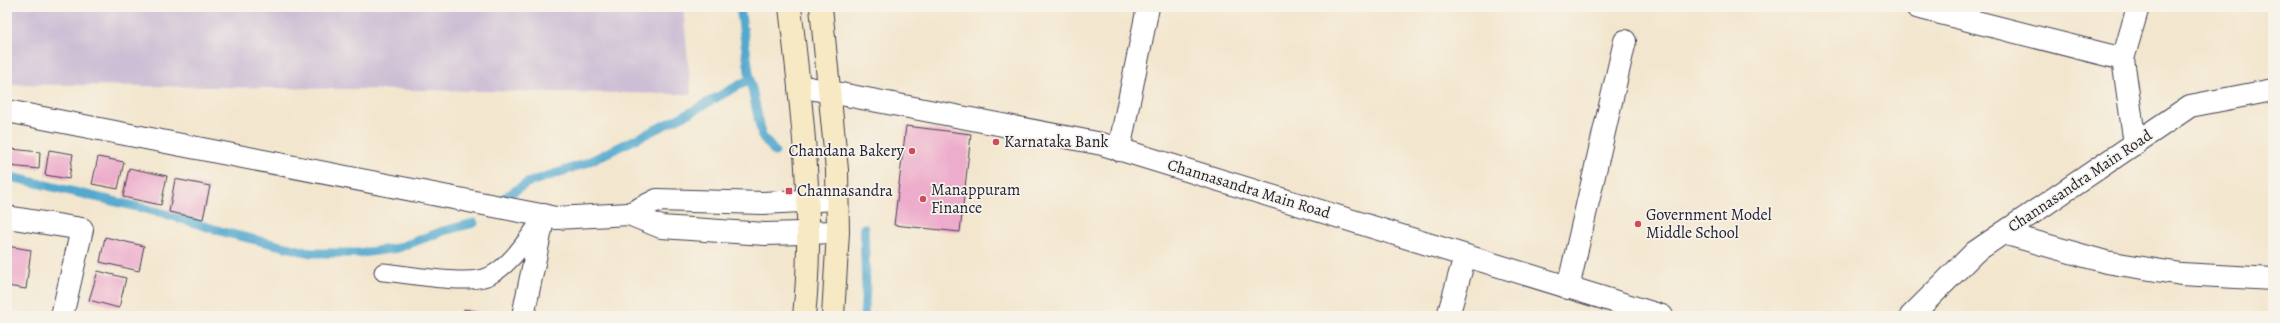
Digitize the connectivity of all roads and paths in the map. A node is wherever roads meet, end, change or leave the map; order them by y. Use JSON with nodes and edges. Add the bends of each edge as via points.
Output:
{"nodes":[{"id":1,"x":790,"y":7,"type":"edge"},
{"id":2,"x":821,"y":7,"type":"edge"},
{"id":3,"x":1148,"y":7,"type":"edge"},
{"id":4,"x":1917,"y":7,"type":"edge"},
{"id":5,"x":2138,"y":7,"type":"edge"},
{"id":6,"x":1626,"y":40,"type":"dead end"},
{"id":7,"x":2123,"y":59,"type":"junction"},
{"id":8,"x":799,"y":86,"type":"junction"},
{"id":9,"x":829,"y":90,"type":"junction"},
{"id":10,"x":2273,"y":90,"type":"edge"},
{"id":11,"x":7,"y":111,"type":"edge"},
{"id":12,"x":2135,"y":144,"type":"junction"},
{"id":13,"x":1119,"y":150,"type":"junction"},
{"id":14,"x":807,"y":200,"type":"junction"},
{"id":15,"x":837,"y":200,"type":"junction"},
{"id":16,"x":629,"y":214,"type":"junction"},
{"id":17,"x":544,"y":215,"type":"junction"},
{"id":18,"x":7,"y":217,"type":"edge"},
{"id":19,"x":838,"y":232,"type":"junction"},
{"id":20,"x":808,"y":233,"type":"junction"},
{"id":21,"x":2003,"y":233,"type":"junction"},
{"id":22,"x":1465,"y":256,"type":"junction"},
{"id":23,"x":382,"y":272,"type":"dead end"},
{"id":24,"x":2273,"y":279,"type":"edge"},
{"id":25,"x":1568,"y":288,"type":"junction"},
{"id":26,"x":1633,"y":312,"type":"edge"},
{"id":27,"x":62,"y":316,"type":"edge"},
{"id":28,"x":523,"y":316,"type":"edge"},
{"id":29,"x":804,"y":316,"type":"edge"},
{"id":30,"x":833,"y":316,"type":"edge"},
{"id":31,"x":1448,"y":316,"type":"edge"},
{"id":32,"x":1662,"y":316,"type":"edge"},
{"id":33,"x":1911,"y":316,"type":"edge"}],
"edges":[{"from":1,"to":8,"type":"main road"},
{"from":2,"to":9,"type":"main road"},
{"from":3,"to":13,"type":"street"},
{"from":4,"to":7,"type":"street"},
{"from":5,"to":7,"type":"street"},
{"from":6,"to":25,"type":"street"},
{"from":7,"to":12,"type":"street"},
{"from":8,"to":9,"type":"street","name":"Channasandra Main Road"},
{"from":8,"to":14,"type":"main road"},
{"from":9,"to":13,"type":"street","name":"Channasandra Main Road","via":[[1102,144]]},
{"from":9,"to":15,"type":"main road","via":[[837,170]]},
{"from":10,"to":12,"type":"street","name":"Channasandra Main Road","via":[[2190,106]]},
{"from":11,"to":17,"type":"street"},
{"from":12,"to":21,"type":"street","name":"Channasandra Main Road"},
{"from":13,"to":22,"type":"street","name":"Channasandra Main Road"},
{"from":14,"to":15,"type":"street"},
{"from":14,"to":16,"type":"street","via":[[763,203],[657,200]]},
{"from":14,"to":20,"type":"main road"},
{"from":15,"to":19,"type":"main road"},
{"from":16,"to":17,"type":"street","via":[[556,218]]},
{"from":16,"to":20,"type":"street","via":[[661,227],[765,234]]},
{"from":17,"to":23,"type":"lane","via":[[512,258],[491,276],[470,281]]},
{"from":17,"to":28,"type":"street"},
{"from":18,"to":27,"type":"street","via":[[82,229]]},
{"from":19,"to":20,"type":"street"},
{"from":19,"to":30,"type":"main road"},
{"from":20,"to":29,"type":"main road","via":[[809,276]]},
{"from":21,"to":24,"type":"street","via":[[2106,262],[2181,274]]},
{"from":21,"to":33,"type":"street","name":"Channasandra Main Road","via":[[1975,252]]},
{"from":22,"to":25,"type":"street","name":"Channasandra Main Road"},
{"from":22,"to":31,"type":"street"},
{"from":25,"to":26,"type":"street","name":"Channasandra Main Road"},
{"from":26,"to":32,"type":"street","name":"Channasandra Main Road"}]}
